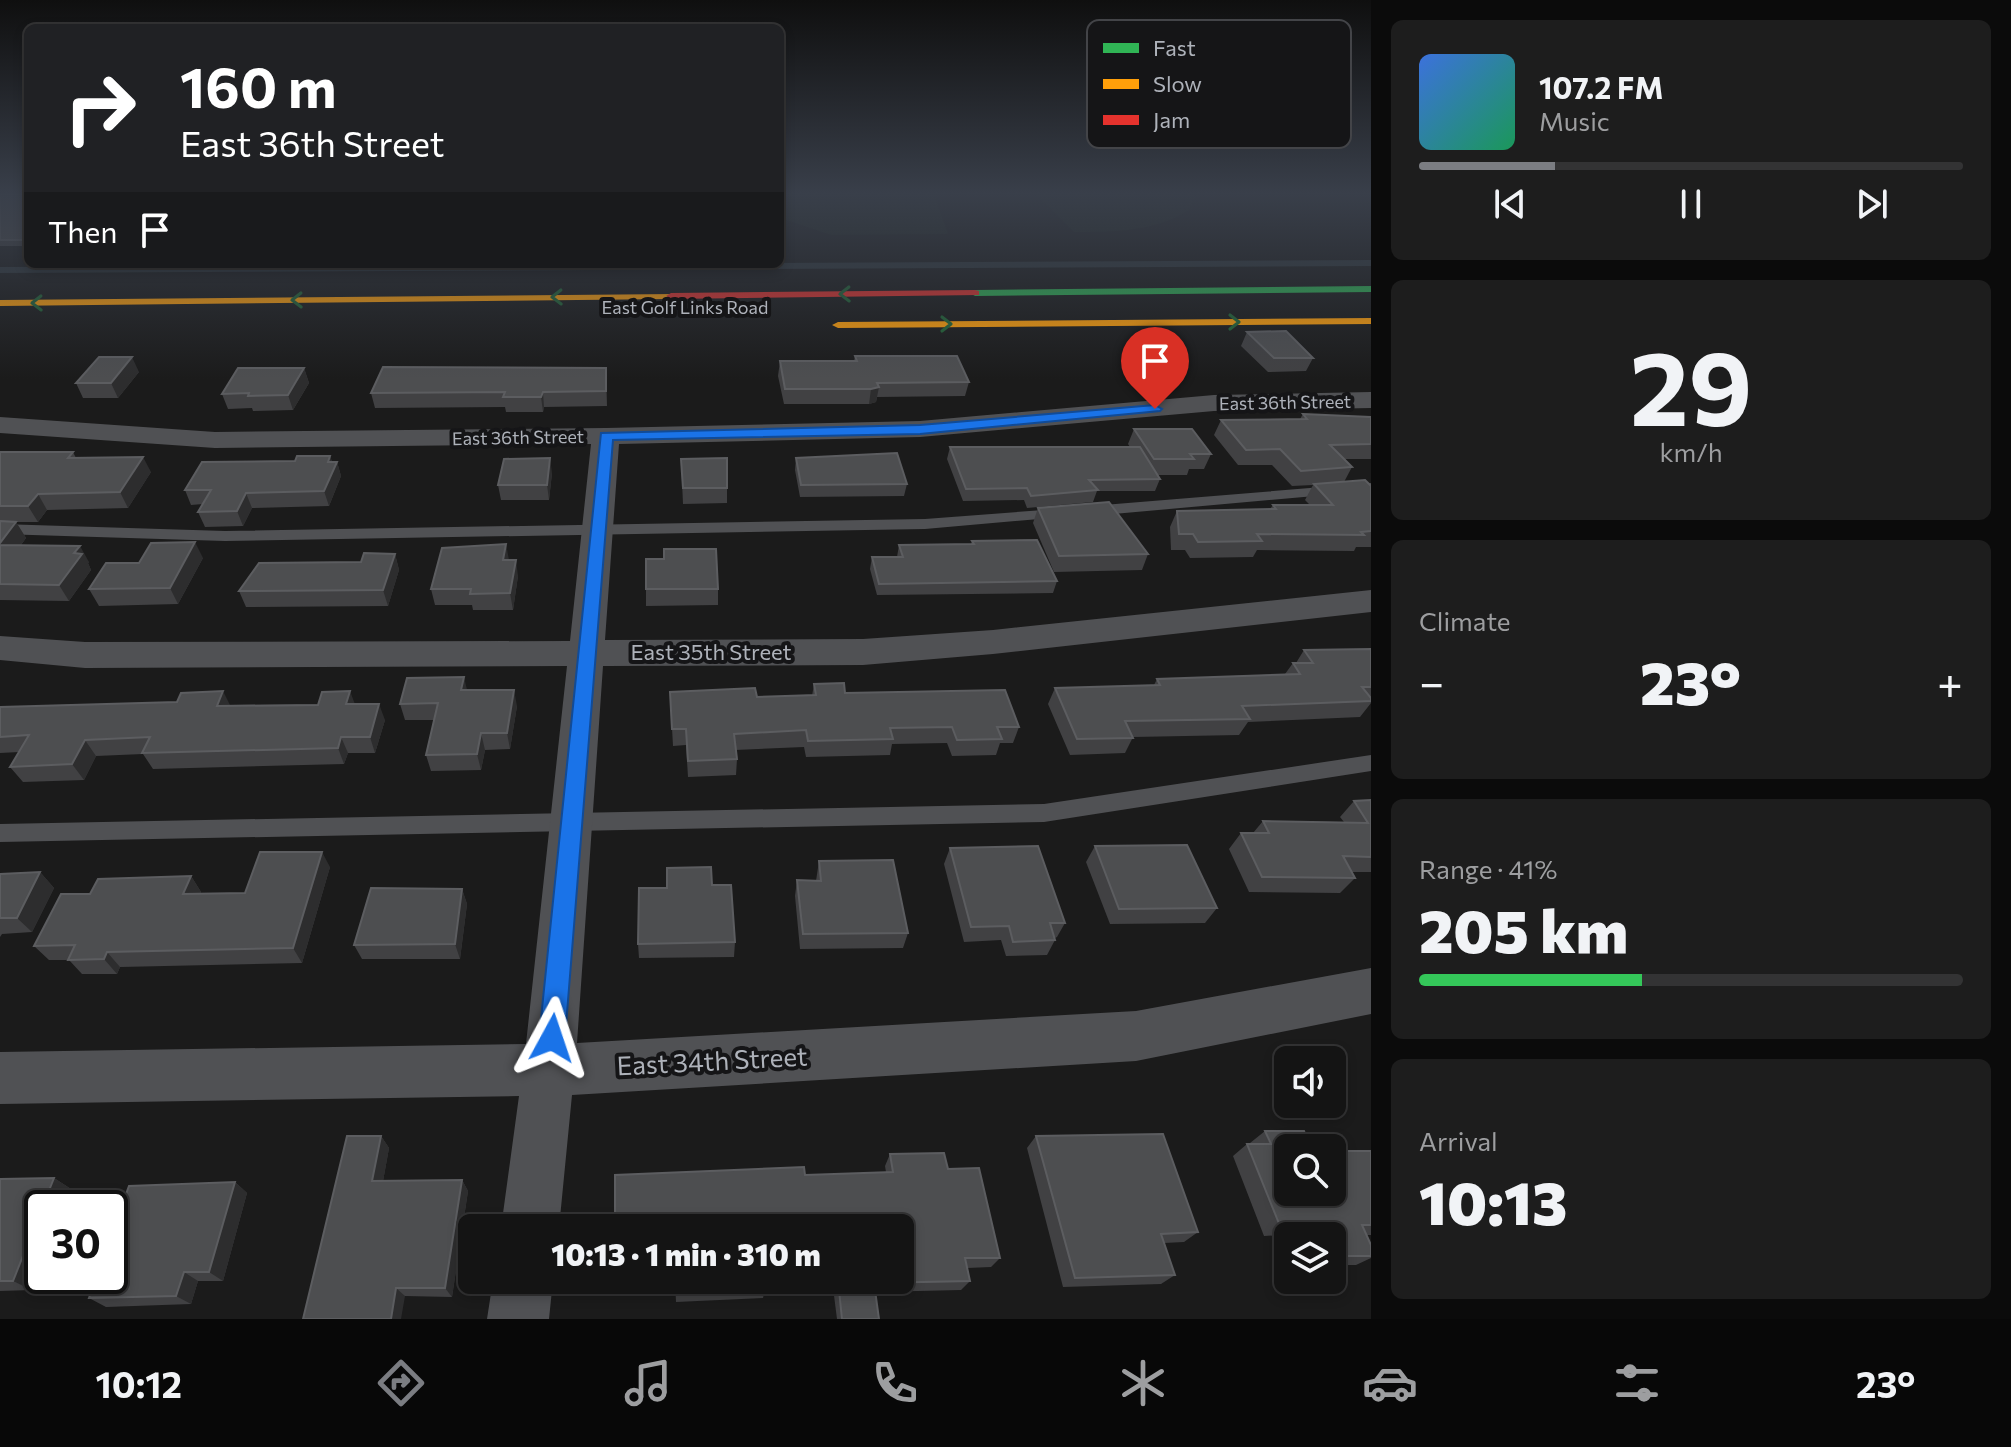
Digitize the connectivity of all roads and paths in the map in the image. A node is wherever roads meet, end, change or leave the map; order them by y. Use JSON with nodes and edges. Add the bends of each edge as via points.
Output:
{"nodes":[{"id":1,"x":1371,"y":289,"type":"edge"},
{"id":2,"x":0,"y":303,"type":"edge"},
{"id":3,"x":1371,"y":321,"type":"edge"},
{"id":4,"x":820,"y":325,"type":"dead end"},
{"id":5,"x":1371,"y":400,"type":"edge"},
{"id":6,"x":0,"y":425,"type":"edge"},
{"id":7,"x":606,"y":436,"type":"junction"},
{"id":8,"x":1371,"y":487,"type":"edge"},
{"id":9,"x":0,"y":529,"type":"edge"},
{"id":10,"x":598,"y":530,"type":"junction"},
{"id":11,"x":1371,"y":601,"type":"edge"},
{"id":12,"x":0,"y":648,"type":"edge"},
{"id":13,"x":587,"y":651,"type":"junction"},
{"id":14,"x":1371,"y":763,"type":"edge"},
{"id":15,"x":570,"y":820,"type":"junction"},
{"id":16,"x":0,"y":833,"type":"edge"},
{"id":17,"x":1371,"y":991,"type":"edge"},
{"id":18,"x":549,"y":1070,"type":"junction"},
{"id":19,"x":0,"y":1078,"type":"edge"},
{"id":20,"x":532,"y":1214,"type":"edge"},
{"id":21,"x":521,"y":1294,"type":"edge"},
{"id":22,"x":518,"y":1319,"type":"edge"}],
"edges":[{"from":1,"to":2,"type":"main road","name":"East Golf Links Road","one_way":true},
{"from":4,"to":3,"type":"main road","one_way":true},
{"from":5,"to":7,"type":"street","name":"East 36th Street","via":[[1214,403],[920,429]]},
{"from":6,"to":7,"type":"street","name":"East 36th Street","via":[[215,440]]},
{"from":7,"to":10,"type":"street"},
{"from":8,"to":10,"type":"lane","via":[[925,524]]},
{"from":9,"to":10,"type":"lane","via":[[225,536]]},
{"from":10,"to":13,"type":"street"},
{"from":11,"to":13,"type":"street","name":"East 35th Street","via":[[863,652]]},
{"from":12,"to":13,"type":"street","name":"East 35th Street","via":[[85,655]]},
{"from":13,"to":15,"type":"street"},
{"from":14,"to":15,"type":"lane","via":[[1044,813]]},
{"from":15,"to":16,"type":"lane"},
{"from":15,"to":18,"type":"street"},
{"from":17,"to":18,"type":"street","name":"East 34th Street","via":[[1136,1036]]},
{"from":18,"to":19,"type":"street","name":"East 34th Street"},
{"from":18,"to":20,"type":"street"},
{"from":21,"to":22,"type":"street"}]}
